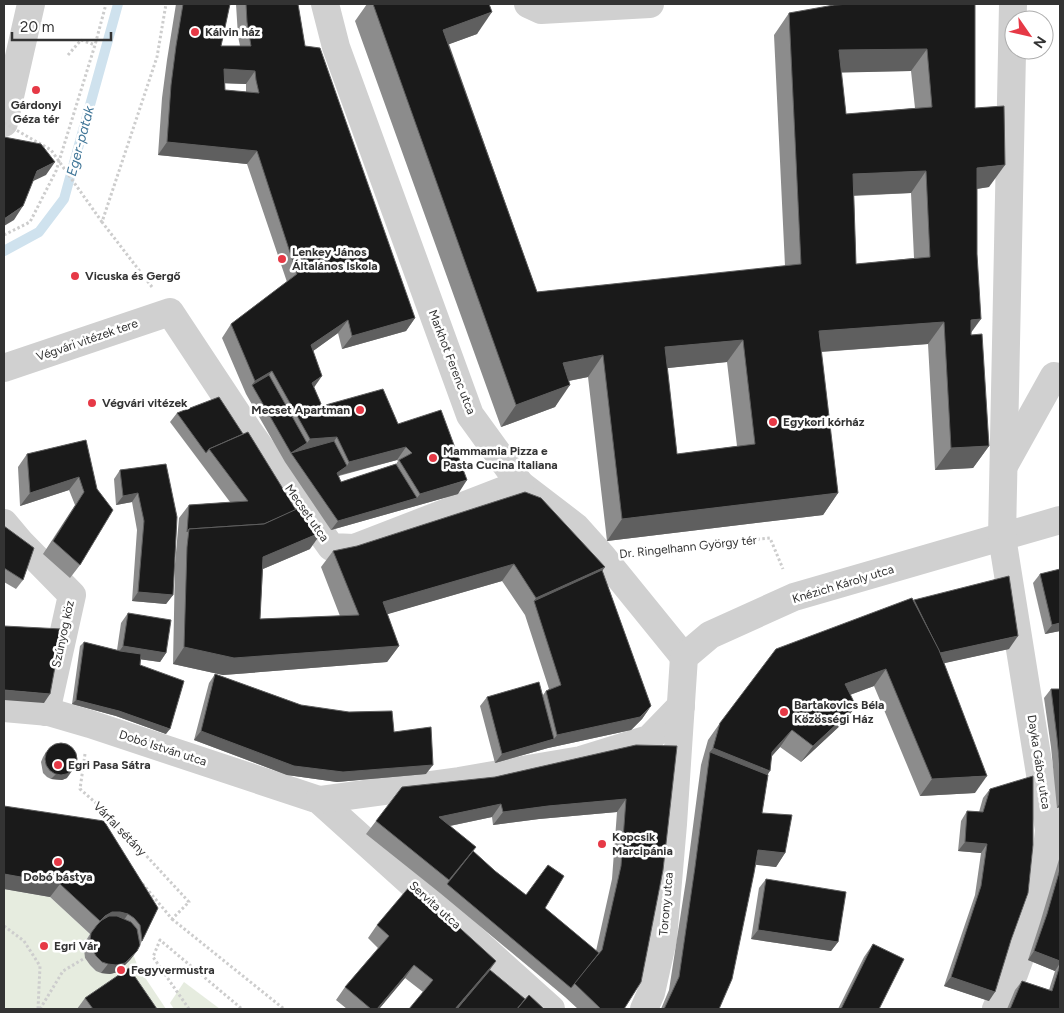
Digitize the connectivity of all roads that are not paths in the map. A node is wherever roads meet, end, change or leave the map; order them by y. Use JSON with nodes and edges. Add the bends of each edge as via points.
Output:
{"nodes":[{"id":1,"x":31,"y":4,"type":"edge"},
{"id":2,"x":325,"y":4,"type":"edge"},
{"id":3,"x":528,"y":4,"type":"edge"},
{"id":4,"x":650,"y":4,"type":"edge"},
{"id":5,"x":1013,"y":4,"type":"edge"},
{"id":6,"x":4,"y":123,"type":"edge"},
{"id":7,"x":170,"y":312,"type":"joint"},
{"id":8,"x":4,"y":368,"type":"edge"},
{"id":9,"x":1060,"y":377,"type":"edge"},
{"id":10,"x":1003,"y":468,"type":"junction"},
{"id":11,"x":520,"y":484,"type":"junction"},
{"id":12,"x":1060,"y":520,"type":"edge"},
{"id":13,"x":4,"y":523,"type":"edge"},
{"id":14,"x":1002,"y":538,"type":"junction"},
{"id":15,"x":684,"y":657,"type":"junction"},
{"id":16,"x":681,"y":706,"type":"junction"},
{"id":17,"x":4,"y":708,"type":"edge"},
{"id":18,"x":46,"y":712,"type":"junction"},
{"id":19,"x":319,"y":800,"type":"junction"},
{"id":20,"x":1057,"y":832,"type":"edge"},
{"id":21,"x":551,"y":1009,"type":"edge"},
{"id":22,"x":644,"y":1009,"type":"edge"},
{"id":23,"x":996,"y":1009,"type":"edge"}],
"edges":[{"from":1,"to":6,"type":"street"},
{"from":2,"to":11,"type":"street","name":"Markhot Ferenc utca","via":[[336,47],[470,415]]},
{"from":3,"to":4,"type":"street","via":[[541,10]]},
{"from":5,"to":10,"type":"street","name":"Dayka Gábor utca"},
{"from":7,"to":8,"type":"street","name":"Végvári vitézek tere"},
{"from":7,"to":11,"type":"street","name":"Mecset utca","via":[[331,548],[354,548]]},
{"from":9,"to":10,"type":"street","via":[[1054,376]]},
{"from":10,"to":14,"type":"street","name":"Dayka Gábor utca"},
{"from":11,"to":15,"type":"street","name":"Markhot Ferenc utca","via":[[576,527]]},
{"from":12,"to":14,"type":"street","name":"Knézich Károly utca"},
{"from":13,"to":18,"type":"street","name":"Szúnyog köz","via":[[72,595]]},
{"from":14,"to":15,"type":"street","name":"Knézich Károly utca","via":[[794,597],[710,635]]},
{"from":14,"to":20,"type":"street","name":"Dayka Gábor utca"},
{"from":15,"to":16,"type":"street"},
{"from":16,"to":19,"type":"street","via":[[649,739],[582,760]]},
{"from":16,"to":22,"type":"street","name":"Torony utca","via":[[663,939],[651,993]]},
{"from":17,"to":18,"type":"street","name":"Dobó István utca"},
{"from":18,"to":19,"type":"street","name":"Dobó István utca"},
{"from":19,"to":21,"type":"street","name":"Servita utca"},
{"from":20,"to":23,"type":"street","name":"Dayka Gábor utca","via":[[1042,897],[1014,974]]}]}
